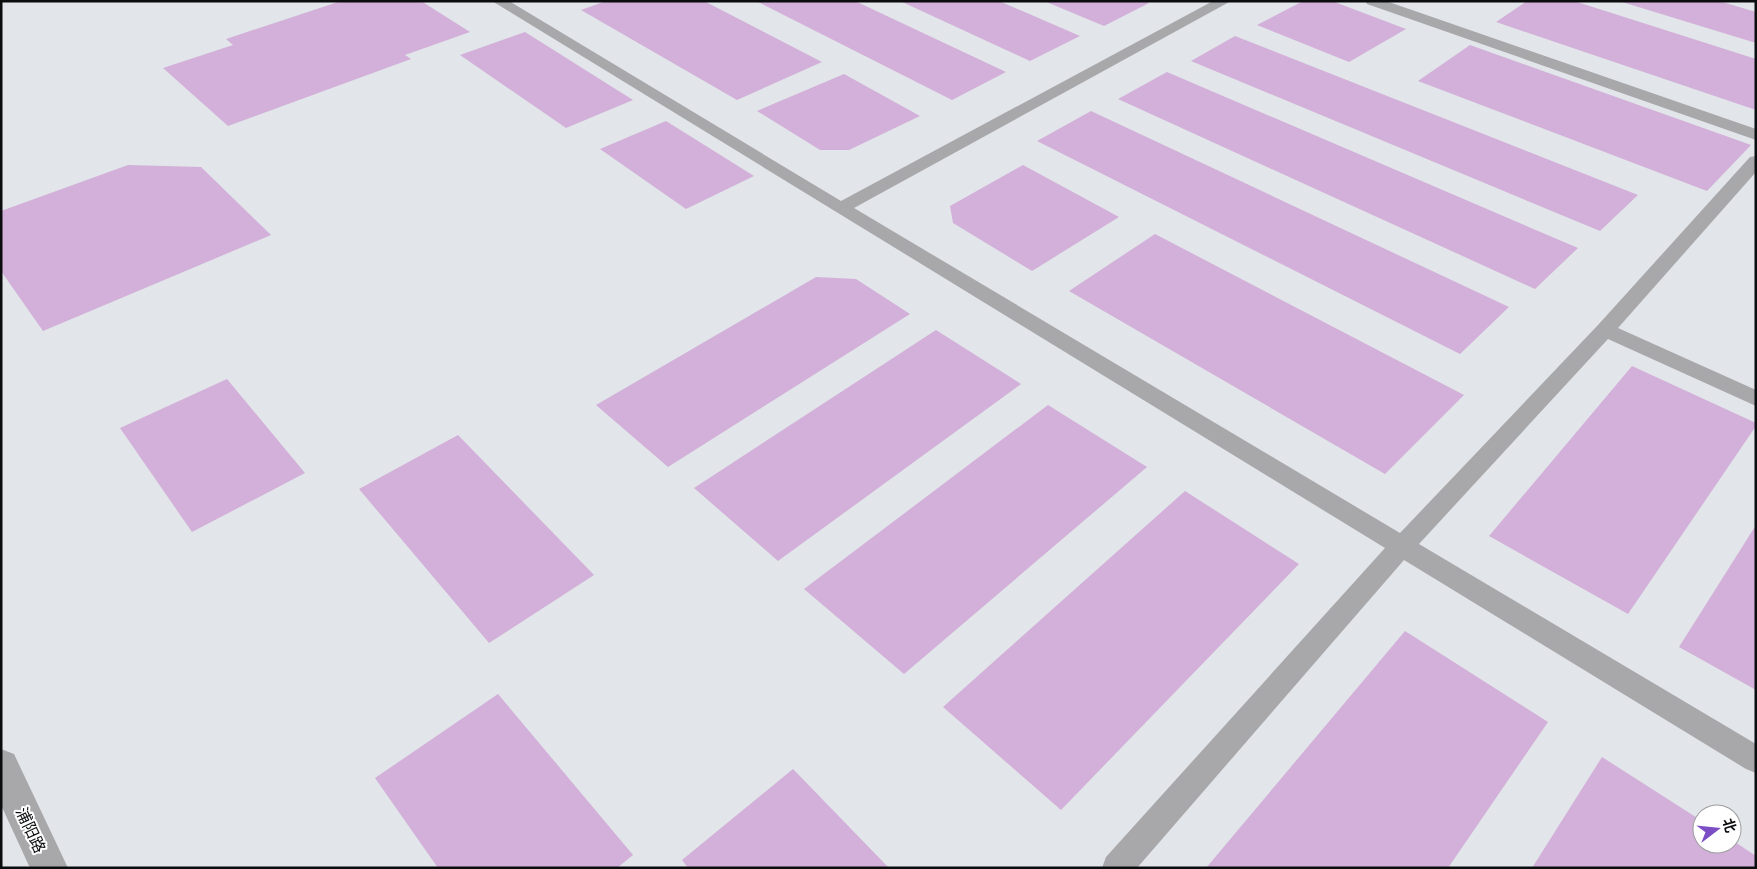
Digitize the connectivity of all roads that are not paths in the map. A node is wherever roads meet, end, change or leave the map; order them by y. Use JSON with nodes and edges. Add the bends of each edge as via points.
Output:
{"nodes":[{"id":1,"x":499,"y":1,"type":"edge"},
{"id":2,"x":1224,"y":1,"type":"edge"},
{"id":3,"x":1372,"y":1,"type":"edge"},
{"id":4,"x":1756,"y":136,"type":"edge"},
{"id":5,"x":1756,"y":161,"type":"edge"},
{"id":6,"x":841,"y":208,"type":"junction"},
{"id":7,"x":1605,"y":330,"type":"junction"},
{"id":8,"x":1756,"y":398,"type":"edge"},
{"id":9,"x":1402,"y":546,"type":"junction"},
{"id":10,"x":1756,"y":760,"type":"edge"},
{"id":11,"x":1,"y":765,"type":"edge"},
{"id":12,"x":49,"y":868,"type":"edge"},
{"id":13,"x":1117,"y":868,"type":"edge"}],
"edges":[{"from":1,"to":6,"type":"lane"},
{"from":2,"to":6,"type":"lane"},
{"from":3,"to":4,"type":"lane"},
{"from":5,"to":7,"type":"lane"},
{"from":6,"to":9,"type":"lane"},
{"from":7,"to":8,"type":"lane"},
{"from":7,"to":9,"type":"lane"},
{"from":9,"to":10,"type":"lane"},
{"from":9,"to":13,"type":"lane"},
{"from":11,"to":12,"type":"street","name":"浦阳路"}]}
